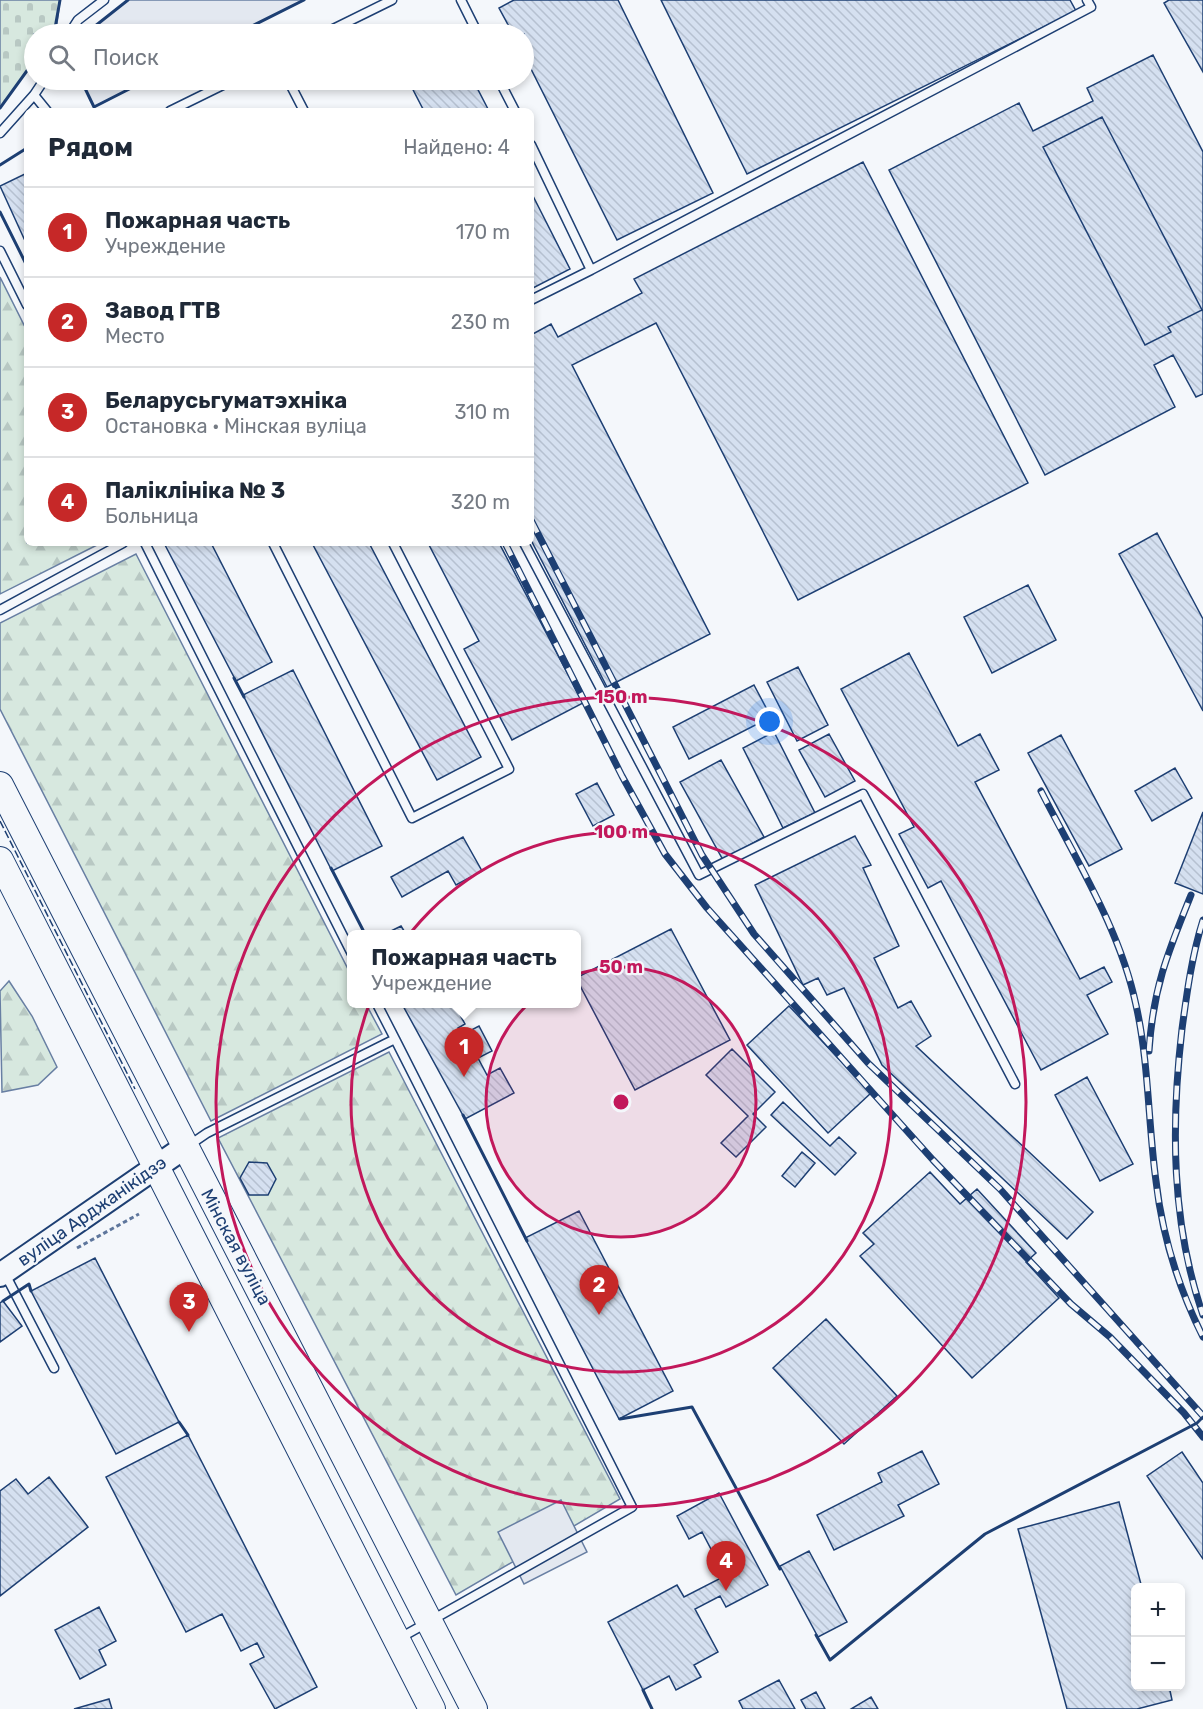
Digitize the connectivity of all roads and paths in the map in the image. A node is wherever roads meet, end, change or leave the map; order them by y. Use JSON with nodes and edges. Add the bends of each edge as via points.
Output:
{"nodes":[{"id":1,"x":104,"y":0,"type":"edge"},
{"id":2,"x":392,"y":0,"type":"edge"},
{"id":3,"x":461,"y":0,"type":"edge"},
{"id":4,"x":1087,"y":0,"type":"edge"},
{"id":5,"x":75,"y":24,"type":"edge"},
{"id":6,"x":343,"y":24,"type":"edge"},
{"id":7,"x":473,"y":24,"type":"edge"},
{"id":8,"x":37,"y":90,"type":"edge"},
{"id":9,"x":213,"y":90,"type":"edge"},
{"id":10,"x":293,"y":90,"type":"edge"},
{"id":11,"x":504,"y":90,"type":"edge"},
{"id":12,"x":34,"y":95,"type":"junction"},
{"id":13,"x":45,"y":108,"type":"edge"},
{"id":14,"x":176,"y":108,"type":"edge"},
{"id":15,"x":302,"y":108,"type":"edge"},
{"id":16,"x":513,"y":108,"type":"edge"},
{"id":17,"x":0,"y":133,"type":"edge"},
{"id":18,"x":534,"y":151,"type":"edge"},
{"id":19,"x":0,"y":251,"type":"edge"},
{"id":20,"x":591,"y":270,"type":"junction"},
{"id":21,"x":534,"y":298,"type":"edge"},
{"id":22,"x":24,"y":299,"type":"edge"},
{"id":23,"x":117,"y":546,"type":"edge"},
{"id":24,"x":147,"y":546,"type":"edge"},
{"id":25,"x":275,"y":546,"type":"edge"},
{"id":26,"x":395,"y":546,"type":"edge"},
{"id":27,"x":526,"y":546,"type":"edge"},
{"id":28,"x":0,"y":610,"type":"edge"},
{"id":29,"x":0,"y":785,"type":"edge"},
{"id":30,"x":0,"y":860,"type":"edge"},
{"id":31,"x":347,"y":946,"type":"edge"},
{"id":32,"x":379,"y":1008,"type":"edge"},
{"id":33,"x":395,"y":1039,"type":"junction"},
{"id":34,"x":1015,"y":1084,"type":"dead end"},
{"id":35,"x":185,"y":1147,"type":"junction"},
{"id":36,"x":155,"y":1167,"type":"junction"},
{"id":37,"x":2,"y":1273,"type":"edge"},
{"id":38,"x":54,"y":1368,"type":"dead end"},
{"id":39,"x":430,"y":1623,"type":"junction"},
{"id":40,"x":397,"y":1640,"type":"junction"},
{"id":41,"x":432,"y":1709,"type":"edge"},
{"id":42,"x":474,"y":1709,"type":"edge"}],
"edges":[{"from":1,"to":5,"type":"lane"},
{"from":2,"to":6,"type":"lane"},
{"from":3,"to":7,"type":"lane"},
{"from":4,"to":20,"type":"lane","via":[[1091,7]]},
{"from":8,"to":12,"type":"lane"},
{"from":9,"to":14,"type":"lane"},
{"from":10,"to":15,"type":"lane"},
{"from":11,"to":16,"type":"lane"},
{"from":12,"to":13,"type":"lane"},
{"from":12,"to":17,"type":"lane"},
{"from":18,"to":20,"type":"lane"},
{"from":19,"to":22,"type":"lane"},
{"from":20,"to":21,"type":"lane"},
{"from":23,"to":28,"type":"lane"},
{"from":24,"to":31,"type":"lane"},
{"from":25,"to":26,"type":"lane","via":[[412,818],[509,769]]},
{"from":27,"to":34,"type":"lane","via":[[699,875],[863,794]]},
{"from":29,"to":35,"type":"main road","name":"Мінская вуліца"},
{"from":30,"to":36,"type":"main road","name":"Мінская вуліца"},
{"from":32,"to":33,"type":"lane"},
{"from":33,"to":35,"type":"lane"},
{"from":33,"to":39,"type":"lane","via":[[632,1507]]},
{"from":35,"to":36,"type":"main road","name":"вуліца Арджанікідзэ"},
{"from":35,"to":39,"type":"main road","name":"Мінская вуліца"},
{"from":36,"to":37,"type":"main road","name":"вуліца Арджанікідзэ"},
{"from":36,"to":40,"type":"main road","name":"Мінская вуліца"},
{"from":37,"to":38,"type":"lane"},
{"from":39,"to":40,"type":"lane"},
{"from":39,"to":42,"type":"main road","name":"Мінская вуліца"},
{"from":40,"to":41,"type":"main road","name":"Мінская вуліца"}]}
